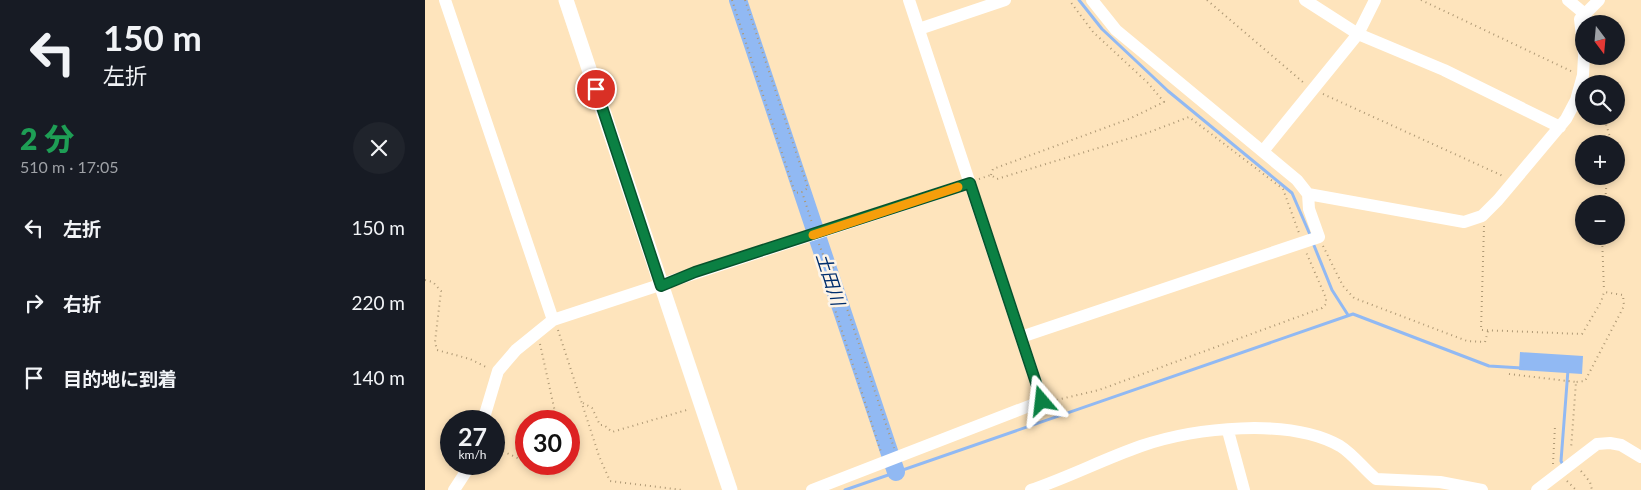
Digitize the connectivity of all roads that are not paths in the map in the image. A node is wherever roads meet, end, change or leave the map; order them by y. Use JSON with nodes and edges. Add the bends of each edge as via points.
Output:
{"nodes":[{"id":1,"x":445,"y":0,"type":"edge"},
{"id":2,"x":566,"y":0,"type":"edge"},
{"id":3,"x":909,"y":0,"type":"edge"},
{"id":4,"x":1005,"y":0,"type":"edge"},
{"id":5,"x":1092,"y":0,"type":"edge"},
{"id":6,"x":1305,"y":0,"type":"edge"},
{"id":7,"x":1375,"y":0,"type":"edge"},
{"id":8,"x":1568,"y":0,"type":"edge"},
{"id":9,"x":1599,"y":0,"type":"edge"},
{"id":10,"x":1586,"y":15,"type":"joint"},
{"id":11,"x":919,"y":29,"type":"junction"},
{"id":12,"x":1358,"y":34,"type":"junction"},
{"id":13,"x":1584,"y":65,"type":"edge"},
{"id":14,"x":1560,"y":127,"type":"junction"},
{"id":15,"x":1263,"y":151,"type":"junction"},
{"id":16,"x":970,"y":183,"type":"junction"},
{"id":17,"x":1307,"y":194,"type":"junction"},
{"id":18,"x":661,"y":286,"type":"junction"},
{"id":19,"x":554,"y":320,"type":"junction"},
{"id":20,"x":1021,"y":336,"type":"junction"},
{"id":21,"x":486,"y":410,"type":"edge"},
{"id":22,"x":1228,"y":431,"type":"junction"},
{"id":23,"x":1641,"y":457,"type":"edge"},
{"id":24,"x":464,"y":475,"type":"edge"},
{"id":25,"x":1410,"y":481,"type":"junction"},
{"id":26,"x":454,"y":490,"type":"edge"},
{"id":27,"x":730,"y":490,"type":"edge"},
{"id":28,"x":812,"y":490,"type":"edge"},
{"id":29,"x":1031,"y":490,"type":"edge"},
{"id":30,"x":1244,"y":490,"type":"edge"},
{"id":31,"x":1380,"y":490,"type":"edge"},
{"id":32,"x":1482,"y":490,"type":"edge"},
{"id":33,"x":1537,"y":490,"type":"edge"}],
"edges":[{"from":1,"to":19,"type":"street"},
{"from":2,"to":18,"type":"street"},
{"from":3,"to":11,"type":"street"},
{"from":4,"to":11,"type":"street"},
{"from":5,"to":15,"type":"street","via":[[1116,30]]},
{"from":6,"to":12,"type":"street"},
{"from":7,"to":12,"type":"street"},
{"from":8,"to":10,"type":"street"},
{"from":9,"to":10,"type":"street"},
{"from":11,"to":16,"type":"street"},
{"from":12,"to":14,"type":"street","via":[[1444,70]]},
{"from":12,"to":15,"type":"street"},
{"from":13,"to":14,"type":"street","via":[[1576,100]]},
{"from":14,"to":17,"type":"street","via":[[1482,216],[1464,222]]},
{"from":15,"to":17,"type":"street","via":[[1297,180]]},
{"from":16,"to":18,"type":"street","via":[[695,272]]},
{"from":16,"to":20,"type":"street"},
{"from":17,"to":20,"type":"street","via":[[1319,238]]},
{"from":18,"to":19,"type":"street"},
{"from":18,"to":27,"type":"street"},
{"from":19,"to":21,"type":"street","via":[[516,350],[498,371]]},
{"from":20,"to":28,"type":"street","via":[[1042,401]]},
{"from":22,"to":25,"type":"street","via":[[1273,429],[1298,432],[1341,447],[1376,479]]},
{"from":22,"to":29,"type":"street","via":[[1166,439],[1142,446]]},
{"from":22,"to":30,"type":"street"},
{"from":23,"to":33,"type":"street","via":[[1621,445],[1610,443],[1591,447]]},
{"from":24,"to":26,"type":"street"},
{"from":25,"to":31,"type":"street"},
{"from":25,"to":32,"type":"street","via":[[1440,482]]}]}
